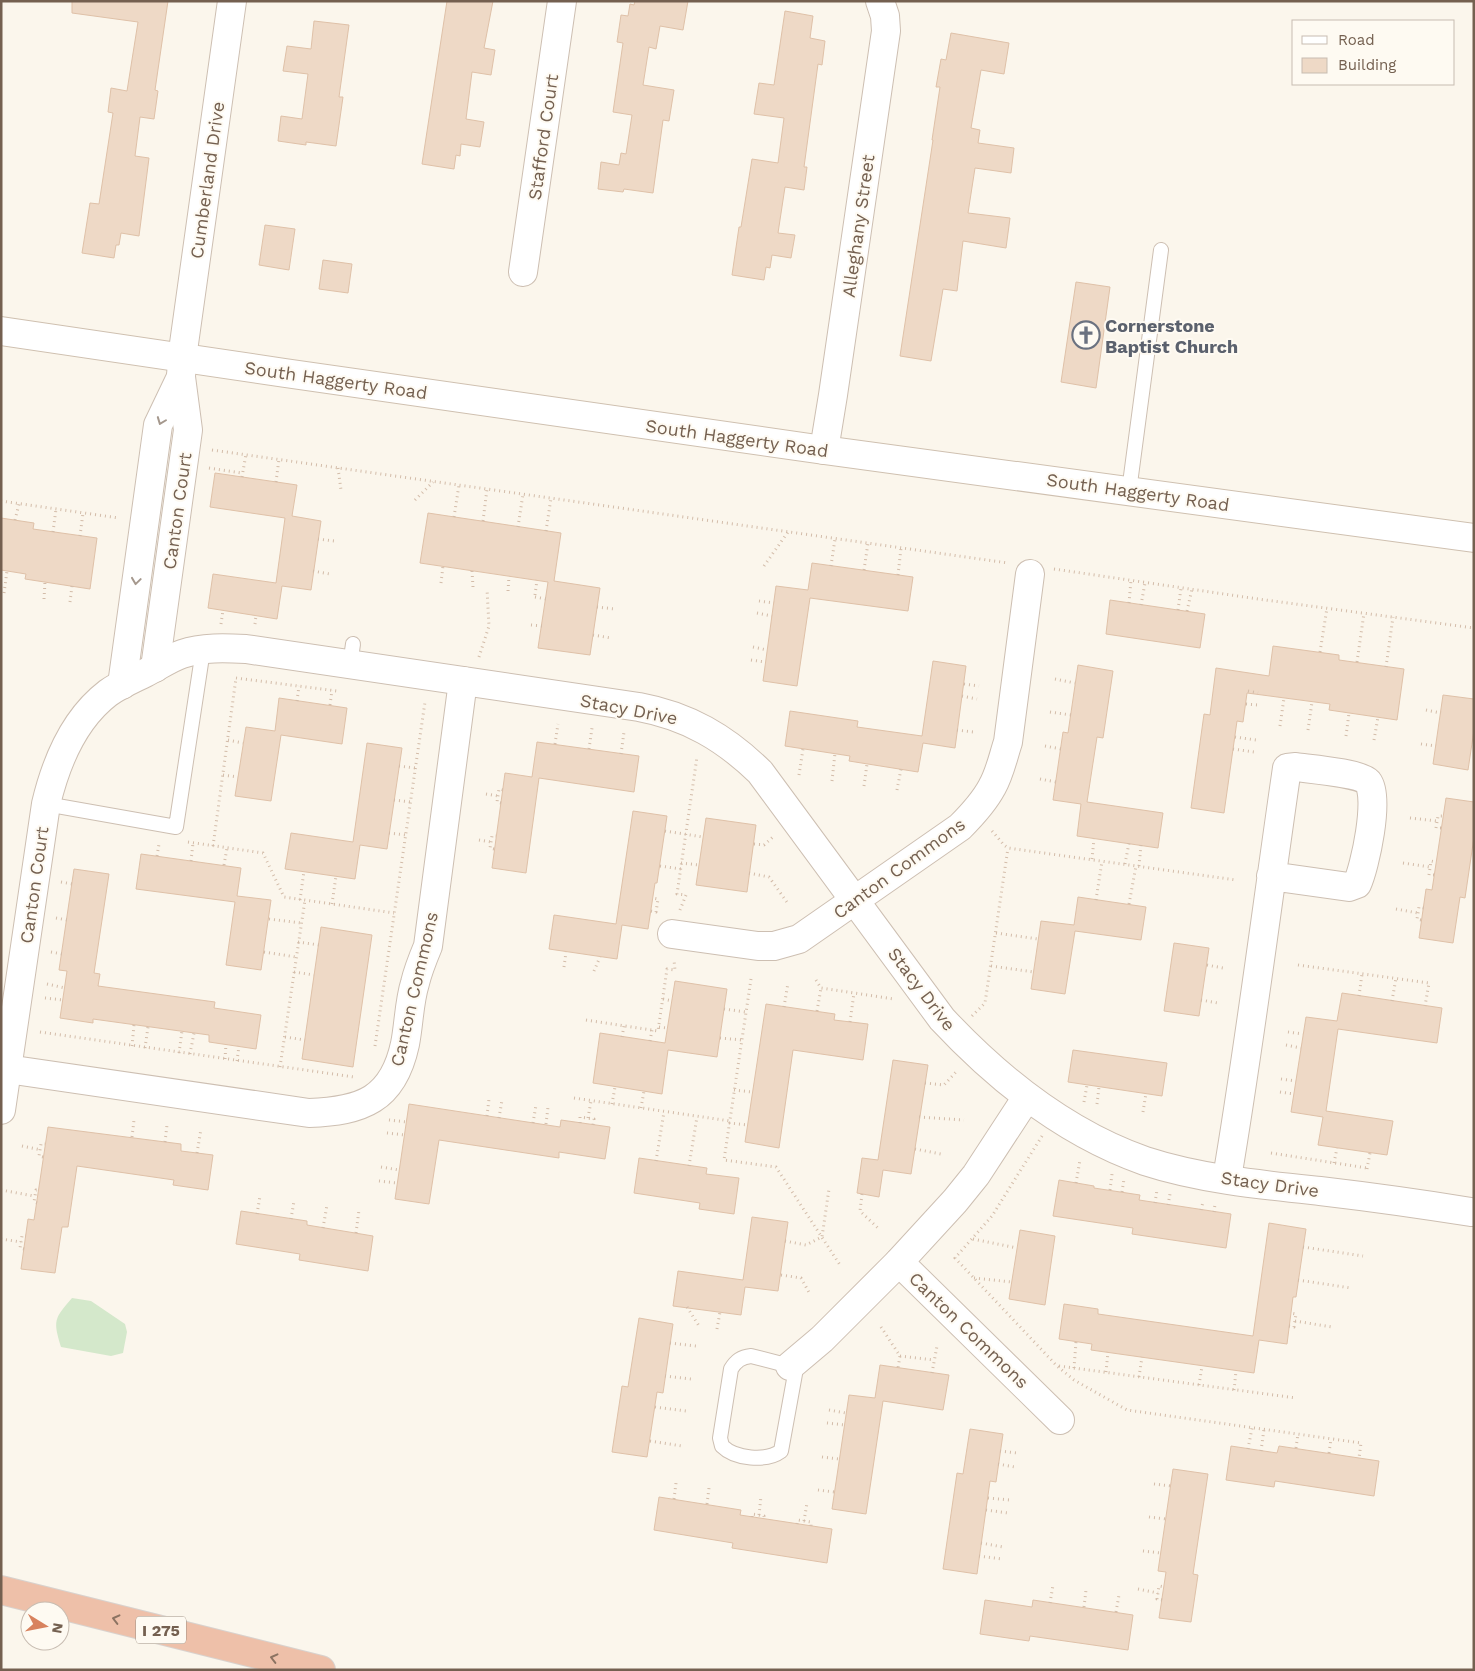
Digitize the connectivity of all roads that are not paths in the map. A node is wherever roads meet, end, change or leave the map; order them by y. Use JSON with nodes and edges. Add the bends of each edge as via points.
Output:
{"nodes":[{"id":1,"x":232,"y":1,"type":"edge"},
{"id":2,"x":562,"y":1,"type":"edge"},
{"id":3,"x":880,"y":1,"type":"edge"},
{"id":4,"x":1161,"y":250,"type":"dead end"},
{"id":5,"x":523,"y":272,"type":"dead end"},
{"id":6,"x":1,"y":330,"type":"edge"},
{"id":7,"x":182,"y":367,"type":"junction"},
{"id":8,"x":824,"y":450,"type":"junction"},
{"id":9,"x":150,"y":483,"type":"junction"},
{"id":10,"x":180,"y":488,"type":"junction"},
{"id":11,"x":1129,"y":491,"type":"junction"},
{"id":12,"x":1474,"y":538,"type":"edge"},
{"id":13,"x":1032,"y":569,"type":"road end"},
{"id":14,"x":203,"y":650,"type":"junction"},
{"id":15,"x":155,"y":668,"type":"junction"},
{"id":16,"x":463,"y":681,"type":"junction"},
{"id":17,"x":122,"y":686,"type":"junction"},
{"id":18,"x":46,"y":804,"type":"junction"},
{"id":19,"x":1271,"y":876,"type":"junction"},
{"id":20,"x":855,"y":900,"type":"junction"},
{"id":21,"x":672,"y":934,"type":"road end"},
{"id":22,"x":7,"y":1069,"type":"junction"},
{"id":23,"x":1027,"y":1097,"type":"junction"},
{"id":24,"x":1,"y":1110,"type":"edge"},
{"id":25,"x":1227,"y":1178,"type":"junction"},
{"id":26,"x":1471,"y":1212,"type":"dead end"},
{"id":27,"x":899,"y":1262,"type":"junction"},
{"id":28,"x":790,"y":1366,"type":"junction"},
{"id":29,"x":1060,"y":1420,"type":"dead end"},
{"id":30,"x":1,"y":1590,"type":"edge"},
{"id":31,"x":321,"y":1670,"type":"edge"}],
"edges":[{"from":1,"to":7,"type":"street","name":"Cumberland Drive"},
{"from":2,"to":5,"type":"street","name":"Stafford Court"},
{"from":3,"to":8,"type":"street","name":"Alleghany Street","via":[[886,31]]},
{"from":4,"to":11,"type":"lane"},
{"from":6,"to":7,"type":"street","name":"South Haggerty Road"},
{"from":7,"to":8,"type":"street","name":"South Haggerty Road"},
{"from":7,"to":9,"type":"street","name":"Canton Court","one_way":true,"via":[[158,426]]},
{"from":7,"to":10,"type":"street","name":"Canton Court","via":[[188,430]]},
{"from":8,"to":11,"type":"street","name":"South Haggerty Road"},
{"from":9,"to":10,"type":"lane"},
{"from":9,"to":17,"type":"street","name":"Canton Court","one_way":true},
{"from":10,"to":15,"type":"street","name":"Canton Court"},
{"from":11,"to":12,"type":"street","name":"South Haggerty Road"},
{"from":13,"to":20,"type":"street","name":"Canton Commons","via":[[1008,742],[992,787],[960,827]]},
{"from":14,"to":15,"type":"street","name":"Stacy Drive","via":[[181,654]]},
{"from":14,"to":16,"type":"street","name":"Stacy Drive","via":[[224,648],[352,654]]},
{"from":14,"to":18,"type":"lane","via":[[176,827]]},
{"from":15,"to":17,"type":"street","name":"Canton Court"},
{"from":16,"to":20,"type":"street","name":"Stacy Drive","via":[[644,708],[705,730],[744,756],[760,772]]},
{"from":16,"to":22,"type":"street","name":"Canton Commons","via":[[428,946],[414,984],[398,1070],[386,1088],[350,1109],[309,1113]]},
{"from":17,"to":18,"type":"street","name":"Canton Court","via":[[109,692],[78,726],[63,751]]},
{"from":18,"to":22,"type":"street","name":"Canton Court"},
{"from":19,"to":19,"type":"street","via":[[1287,768],[1359,776],[1368,782],[1373,801],[1368,843],[1357,884],[1349,887]]},
{"from":19,"to":25,"type":"street"},
{"from":20,"to":21,"type":"street","name":"Canton Commons","via":[[799,939],[774,946]]},
{"from":20,"to":23,"type":"street","name":"Stacy Drive","via":[[942,1019],[999,1076]]},
{"from":22,"to":24,"type":"street","name":"Canton Court"},
{"from":23,"to":25,"type":"street","name":"Stacy Drive","via":[[1076,1130],[1115,1149],[1145,1161]]},
{"from":23,"to":27,"type":"street","via":[[976,1175]]},
{"from":25,"to":26,"type":"street","name":"Stacy Drive"},
{"from":27,"to":28,"type":"street","name":"Canton Commons","via":[[822,1339]]},
{"from":27,"to":29,"type":"street","name":"Canton Commons"},
{"from":28,"to":28,"type":"lane","via":[[795,1374],[781,1451],[764,1458],[726,1451],[720,1438],[731,1369],[735,1362],[751,1356]]},
{"from":31,"to":30,"type":"highway","number":"I 275","one_way":true}]}
